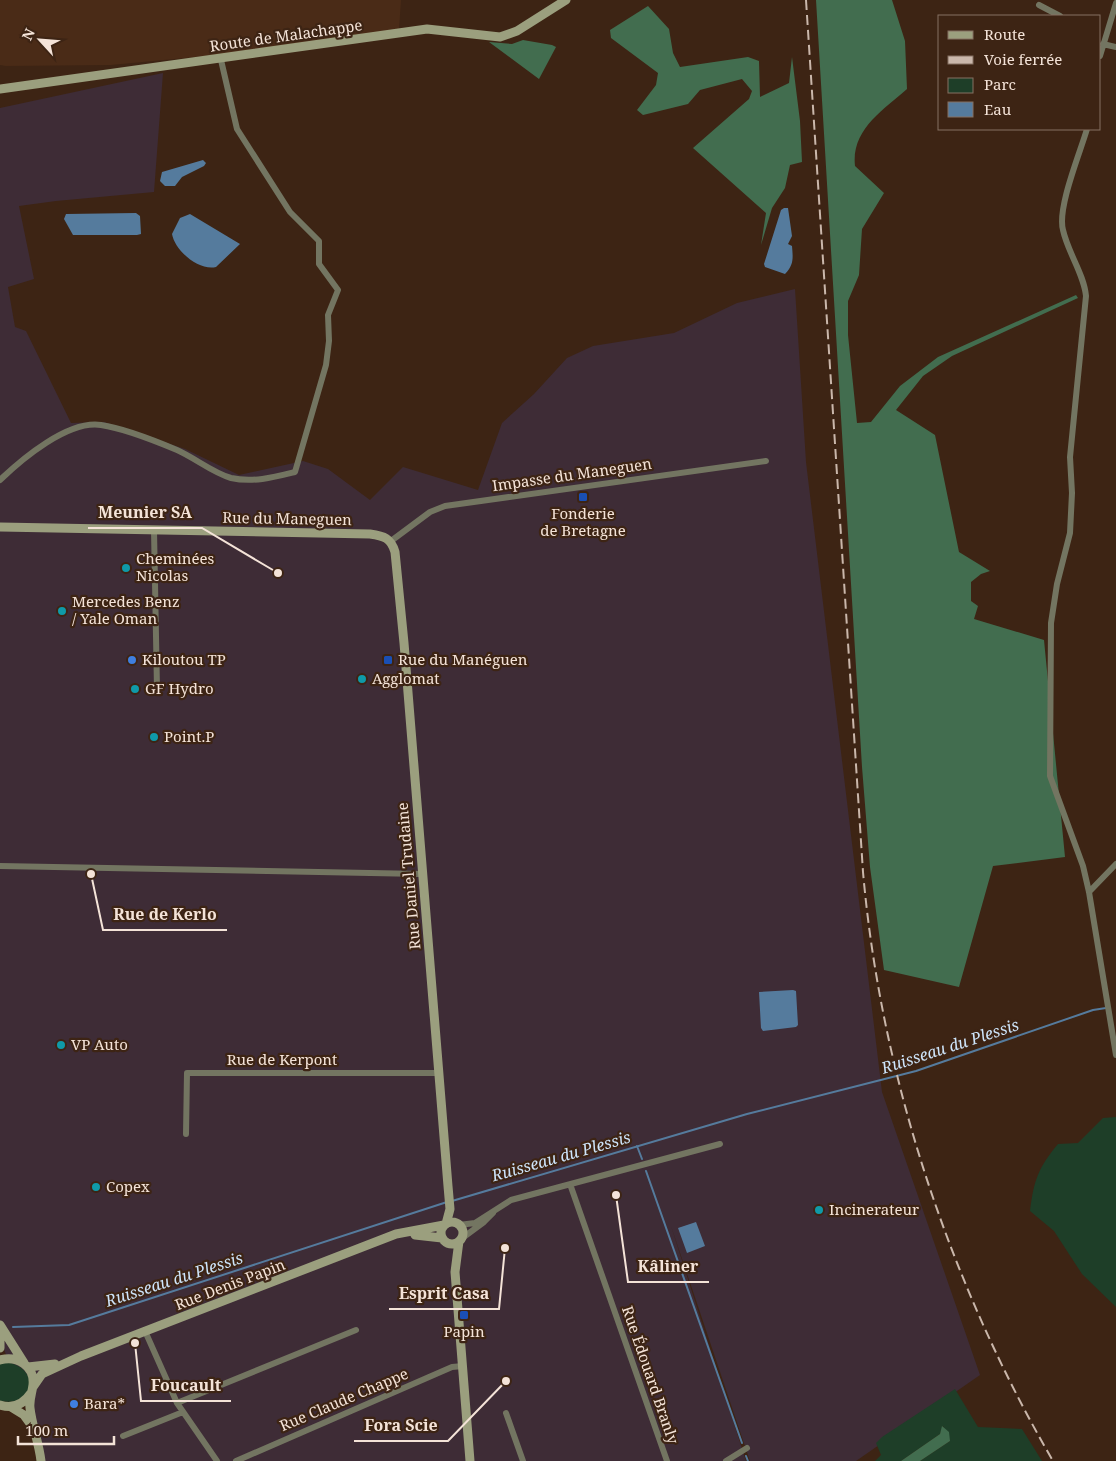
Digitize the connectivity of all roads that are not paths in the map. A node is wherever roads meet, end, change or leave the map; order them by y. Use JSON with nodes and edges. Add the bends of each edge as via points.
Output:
{"nodes":[{"id":1,"x":566,"y":0,"type":"edge"},
{"id":2,"x":1039,"y":4,"type":"dead end"},
{"id":3,"x":1116,"y":4,"type":"edge"},
{"id":4,"x":1058,"y":15,"type":"edge"},
{"id":5,"x":1102,"y":40,"type":"edge"},
{"id":6,"x":1116,"y":47,"type":"edge"},
{"id":7,"x":221,"y":60,"type":"junction"},
{"id":8,"x":0,"y":90,"type":"edge"},
{"id":9,"x":1087,"y":130,"type":"edge"},
{"id":10,"x":766,"y":462,"type":"dead end"},
{"id":11,"x":0,"y":480,"type":"edge"},
{"id":12,"x":0,"y":527,"type":"edge"},
{"id":13,"x":154,"y":530,"type":"junction"},
{"id":14,"x":391,"y":541,"type":"junction"},
{"id":15,"x":157,"y":688,"type":"dead end"},
{"id":16,"x":1116,"y":864,"type":"edge"},
{"id":17,"x":0,"y":866,"type":"edge"},
{"id":18,"x":422,"y":874,"type":"junction"},
{"id":19,"x":1089,"y":892,"type":"junction"},
{"id":20,"x":1116,"y":1055,"type":"edge"},
{"id":21,"x":439,"y":1073,"type":"junction"},
{"id":22,"x":186,"y":1134,"type":"dead end"},
{"id":23,"x":720,"y":1144,"type":"dead end"},
{"id":24,"x":570,"y":1184,"type":"junction"},
{"id":25,"x":497,"y":1208,"type":"junction"},
{"id":26,"x":450,"y":1209,"type":"junction"},
{"id":27,"x":445,"y":1224,"type":"junction"},
{"id":28,"x":458,"y":1224,"type":"junction"},
{"id":29,"x":388,"y":1240,"type":"junction"},
{"id":30,"x":443,"y":1240,"type":"junction"},
{"id":31,"x":460,"y":1240,"type":"junction"},
{"id":32,"x":455,"y":1272,"type":"junction"},
{"id":33,"x":0,"y":1325,"type":"edge"},
{"id":34,"x":356,"y":1330,"type":"dead end"},
{"id":35,"x":145,"y":1332,"type":"junction"},
{"id":36,"x":3,"y":1333,"type":"edge"},
{"id":37,"x":0,"y":1348,"type":"edge"},
{"id":38,"x":81,"y":1356,"type":"junction"},
{"id":39,"x":0,"y":1360,"type":"edge"},
{"id":40,"x":26,"y":1365,"type":"junction"},
{"id":41,"x":463,"y":1366,"type":"junction"},
{"id":42,"x":32,"y":1390,"type":"junction"},
{"id":43,"x":177,"y":1403,"type":"junction"},
{"id":44,"x":0,"y":1405,"type":"edge"},
{"id":45,"x":11,"y":1407,"type":"junction"},
{"id":46,"x":183,"y":1412,"type":"junction"},
{"id":47,"x":506,"y":1413,"type":"dead end"},
{"id":48,"x":34,"y":1428,"type":"junction"},
{"id":49,"x":123,"y":1436,"type":"dead end"},
{"id":50,"x":747,"y":1448,"type":"dead end"},
{"id":51,"x":41,"y":1461,"type":"edge"},
{"id":52,"x":216,"y":1461,"type":"edge"},
{"id":53,"x":236,"y":1461,"type":"edge"},
{"id":54,"x":470,"y":1461,"type":"edge"},
{"id":55,"x":523,"y":1461,"type":"edge"},
{"id":56,"x":667,"y":1461,"type":"edge"},
{"id":57,"x":726,"y":1461,"type":"edge"}],
"edges":[{"from":1,"to":7,"type":"street","name":"Route de Malachappe","via":[[516,31],[500,37],[427,30]]},
{"from":2,"to":4,"type":"street"},
{"from":3,"to":5,"type":"street"},
{"from":5,"to":6,"type":"street"},
{"from":7,"to":8,"type":"street","name":"Route de Malachappe"},
{"from":7,"to":11,"type":"street","via":[[236,129],[290,212],[319,241],[319,264],[338,290],[328,315],[326,365],[295,472],[250,480],[230,478],[178,450],[95,425],[76,428],[45,444]]},
{"from":9,"to":19,"type":"street","via":[[1061,216],[1086,296],[1070,457],[1070,533],[1051,623],[1050,776],[1083,866]]},
{"from":10,"to":14,"type":"street","name":"Impasse du Maneguen","via":[[445,506],[430,512]]},
{"from":12,"to":13,"type":"street","name":"Rue du Maneguen"},
{"from":13,"to":14,"type":"street","name":"Rue du Maneguen","via":[[370,534]]},
{"from":13,"to":15,"type":"street"},
{"from":14,"to":18,"type":"street","name":"Rue Daniel Trudaine","via":[[396,552]]},
{"from":16,"to":19,"type":"street"},
{"from":17,"to":18,"type":"street"},
{"from":18,"to":21,"type":"street","name":"Rue Daniel Trudaine"},
{"from":19,"to":20,"type":"street"},
{"from":21,"to":22,"type":"street","name":"Rue de Kerpont","via":[[187,1072]]},
{"from":21,"to":26,"type":"street","name":"Rue Daniel Trudaine"},
{"from":23,"to":24,"type":"street"},
{"from":24,"to":25,"type":"street","via":[[511,1200]]},
{"from":24,"to":56,"type":"street","name":"Rue Édouard Branly"},
{"from":25,"to":28,"type":"street","via":[[475,1223]]},
{"from":25,"to":31,"type":"street"},
{"from":26,"to":27,"type":"street","name":"Rue Daniel Trudaine"},
{"from":26,"to":28,"type":"street","name":"Rue Daniel Trudaine"},
{"from":27,"to":28,"type":"street"},
{"from":27,"to":29,"type":"street","name":"Rue Denis Papin","via":[[404,1232]]},
{"from":27,"to":30,"type":"street","via":[[441,1232]]},
{"from":28,"to":31,"type":"street","via":[[462,1230]]},
{"from":29,"to":30,"type":"street","name":"Rue Denis Papin","via":[[418,1235]]},
{"from":29,"to":35,"type":"street","name":"Rue Denis Papin"},
{"from":30,"to":31,"type":"street","via":[[454,1244]]},
{"from":30,"to":32,"type":"street"},
{"from":31,"to":32,"type":"street"},
{"from":32,"to":41,"type":"street"},
{"from":33,"to":36,"type":"street"},
{"from":34,"to":43,"type":"street"},
{"from":35,"to":38,"type":"street","name":"Rue Denis Papin"},
{"from":35,"to":43,"type":"street"},
{"from":36,"to":37,"type":"street"},
{"from":36,"to":40,"type":"street"},
{"from":38,"to":40,"type":"street","name":"Rue Denis Papin","via":[[48,1366]]},
{"from":38,"to":42,"type":"street","name":"Rue Denis Papin","via":[[42,1374]]},
{"from":39,"to":40,"type":"street","name":"Rue Denis Papin","via":[[12,1358]]},
{"from":40,"to":42,"type":"street","via":[[32,1373]]},
{"from":41,"to":53,"type":"street","name":"Rue Claude Chappe","via":[[452,1367]]},
{"from":41,"to":54,"type":"street"},
{"from":42,"to":45,"type":"street","name":"Rue Denis Papin","via":[[21,1404]]},
{"from":42,"to":48,"type":"street","via":[[30,1410]]},
{"from":43,"to":46,"type":"street"},
{"from":44,"to":45,"type":"street"},
{"from":45,"to":48,"type":"street","via":[[24,1415]]},
{"from":46,"to":49,"type":"street"},
{"from":46,"to":52,"type":"street"},
{"from":47,"to":55,"type":"street"},
{"from":48,"to":51,"type":"street"},
{"from":50,"to":57,"type":"street"}]}
